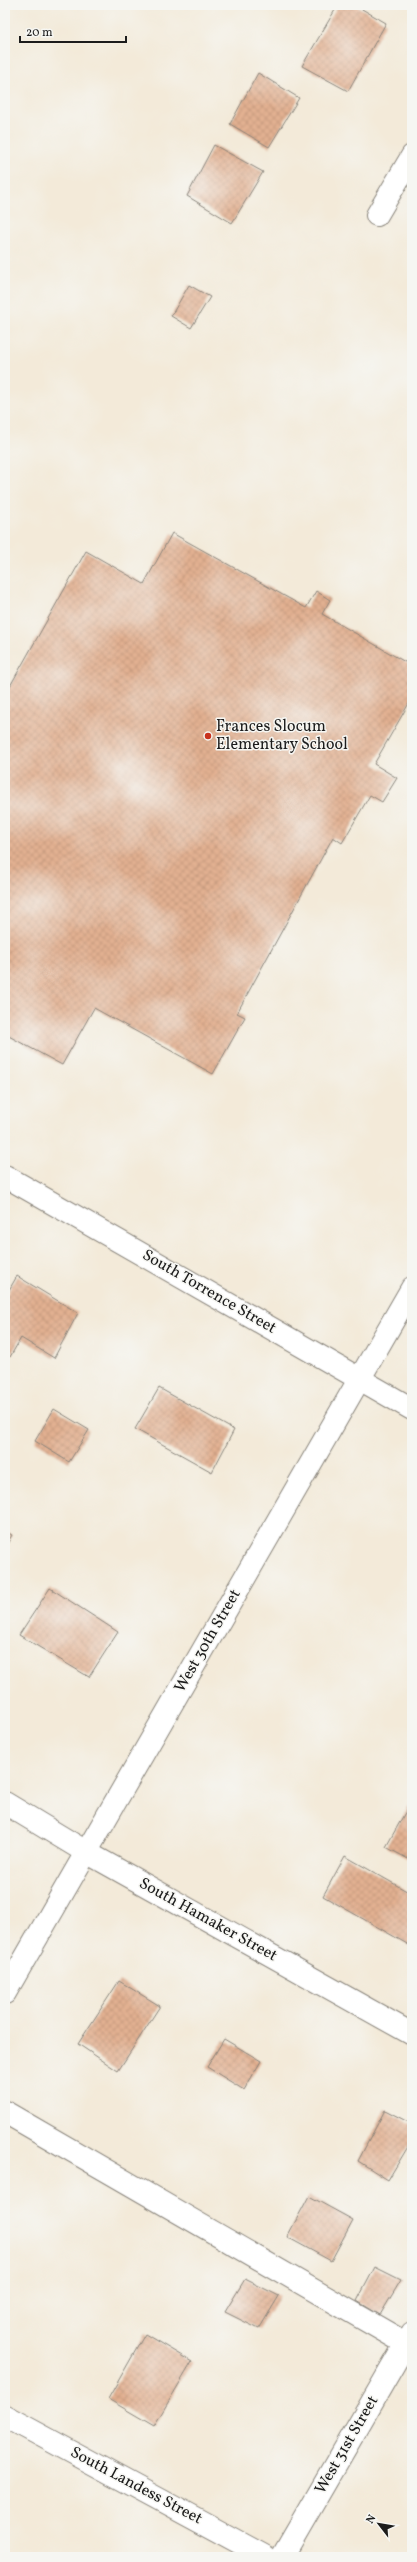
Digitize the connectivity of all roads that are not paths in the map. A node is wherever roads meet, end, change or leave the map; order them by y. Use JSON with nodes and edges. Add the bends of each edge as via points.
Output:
{"nodes":[{"id":1,"x":412,"y":156,"type":"edge"},
{"id":2,"x":377,"y":215,"type":"dead end"},
{"id":3,"x":5,"y":1176,"type":"edge"},
{"id":4,"x":412,"y":1288,"type":"edge"},
{"id":5,"x":360,"y":1378,"type":"junction"},
{"id":6,"x":412,"y":1409,"type":"edge"},
{"id":7,"x":5,"y":1803,"type":"edge"},
{"id":8,"x":86,"y":1852,"type":"junction"},
{"id":9,"x":5,"y":1993,"type":"edge"},
{"id":10,"x":412,"y":2034,"type":"edge"},
{"id":11,"x":5,"y":2112,"type":"edge"},
{"id":12,"x":410,"y":2341,"type":"edge"},
{"id":13,"x":5,"y":2416,"type":"edge"},
{"id":14,"x":266,"y":2557,"type":"edge"},
{"id":15,"x":282,"y":2557,"type":"edge"}],
"edges":[{"from":1,"to":2,"type":"street"},
{"from":3,"to":5,"type":"street","name":"South Torrence Street"},
{"from":4,"to":5,"type":"street","name":"West 30th Street"},
{"from":5,"to":6,"type":"street","name":"South Torrence Street"},
{"from":5,"to":8,"type":"street","name":"West 30th Street"},
{"from":7,"to":8,"type":"street","name":"South Hamaker Street"},
{"from":8,"to":9,"type":"street","name":"West 30th Street"},
{"from":8,"to":10,"type":"street","name":"South Hamaker Street"},
{"from":11,"to":12,"type":"street"},
{"from":12,"to":15,"type":"street","name":"West 31st Street"},
{"from":13,"to":14,"type":"street","name":"South Landess Street"}]}
